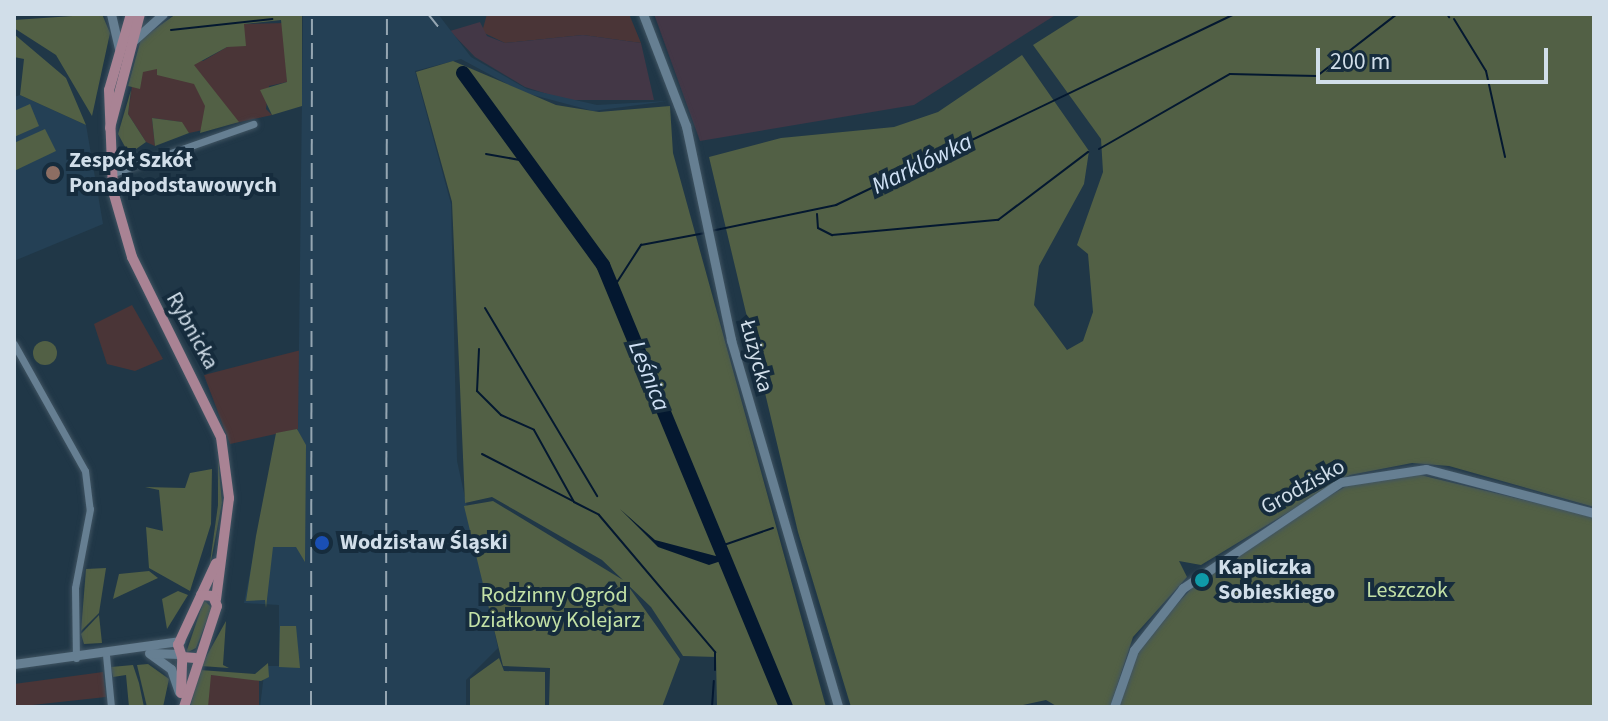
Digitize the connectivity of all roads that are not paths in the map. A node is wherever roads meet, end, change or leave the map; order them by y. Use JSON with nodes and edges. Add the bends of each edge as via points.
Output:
{"nodes":[{"id":1,"x":111,"y":14,"type":"edge"},
{"id":2,"x":131,"y":14,"type":"edge"},
{"id":3,"x":140,"y":14,"type":"edge"},
{"id":4,"x":163,"y":14,"type":"edge"},
{"id":5,"x":643,"y":14,"type":"edge"},
{"id":6,"x":131,"y":43,"type":"junction"},
{"id":7,"x":119,"y":50,"type":"junction"},
{"id":8,"x":253,"y":124,"type":"dead end"},
{"id":9,"x":110,"y":128,"type":"junction"},
{"id":10,"x":109,"y":154,"type":"junction"},
{"id":11,"x":142,"y":160,"type":"junction"},
{"id":12,"x":111,"y":174,"type":"junction"},
{"id":13,"x":15,"y":348,"type":"edge"},
{"id":14,"x":1594,"y":513,"type":"edge"},
{"id":15,"x":220,"y":554,"type":"junction"},
{"id":16,"x":201,"y":595,"type":"junction"},
{"id":17,"x":216,"y":599,"type":"junction"},
{"id":18,"x":180,"y":641,"type":"junction"},
{"id":19,"x":132,"y":652,"type":"junction"},
{"id":20,"x":149,"y":653,"type":"junction"},
{"id":21,"x":106,"y":655,"type":"junction"},
{"id":22,"x":180,"y":656,"type":"junction"},
{"id":23,"x":76,"y":658,"type":"junction"},
{"id":24,"x":195,"y":658,"type":"junction"},
{"id":25,"x":14,"y":664,"type":"edge"},
{"id":26,"x":181,"y":703,"type":"edge"},
{"id":27,"x":111,"y":707,"type":"edge"},
{"id":28,"x":838,"y":707,"type":"edge"},
{"id":29,"x":1114,"y":707,"type":"edge"}],
"edges":[{"from":1,"to":7,"type":"street"},
{"from":2,"to":7,"type":"main road","name":"Rybnicka"},
{"from":3,"to":6,"type":"main road","name":"Rybnicka"},
{"from":4,"to":6,"type":"street"},
{"from":5,"to":28,"type":"street","name":"Łużycka","via":[[686,126],[731,340]]},
{"from":6,"to":9,"type":"main road","name":"Rybnicka"},
{"from":7,"to":9,"type":"main road","name":"Rybnicka"},
{"from":8,"to":11,"type":"street"},
{"from":9,"to":10,"type":"main road","name":"Rybnicka"},
{"from":10,"to":11,"type":"street"},
{"from":10,"to":12,"type":"main road","name":"Rybnicka"},
{"from":11,"to":12,"type":"street"},
{"from":12,"to":15,"type":"main road","name":"Rybnicka","via":[[132,257],[221,437],[229,498]]},
{"from":13,"to":23,"type":"street","via":[[85,471],[90,509],[75,588]]},
{"from":14,"to":29,"type":"street","name":"Grodzisko","via":[[1426,469],[1341,482],[1183,588],[1134,650]]},
{"from":15,"to":16,"type":"main road","name":"Rybnicka"},
{"from":15,"to":17,"type":"main road","name":"Rybnicka"},
{"from":16,"to":17,"type":"main road"},
{"from":16,"to":18,"type":"main road","name":"Rybnicka"},
{"from":17,"to":24,"type":"main road","name":"Rybnicka"},
{"from":18,"to":19,"type":"street"},
{"from":18,"to":22,"type":"main road"},
{"from":19,"to":20,"type":"street"},
{"from":19,"to":21,"type":"street"},
{"from":20,"to":22,"type":"street"},
{"from":20,"to":26,"type":"street","via":[[171,669]]},
{"from":21,"to":23,"type":"street"},
{"from":21,"to":27,"type":"street"},
{"from":22,"to":24,"type":"main road"},
{"from":22,"to":26,"type":"main road"},
{"from":23,"to":25,"type":"street"},
{"from":24,"to":26,"type":"main road","name":"Rybnicka"}]}
